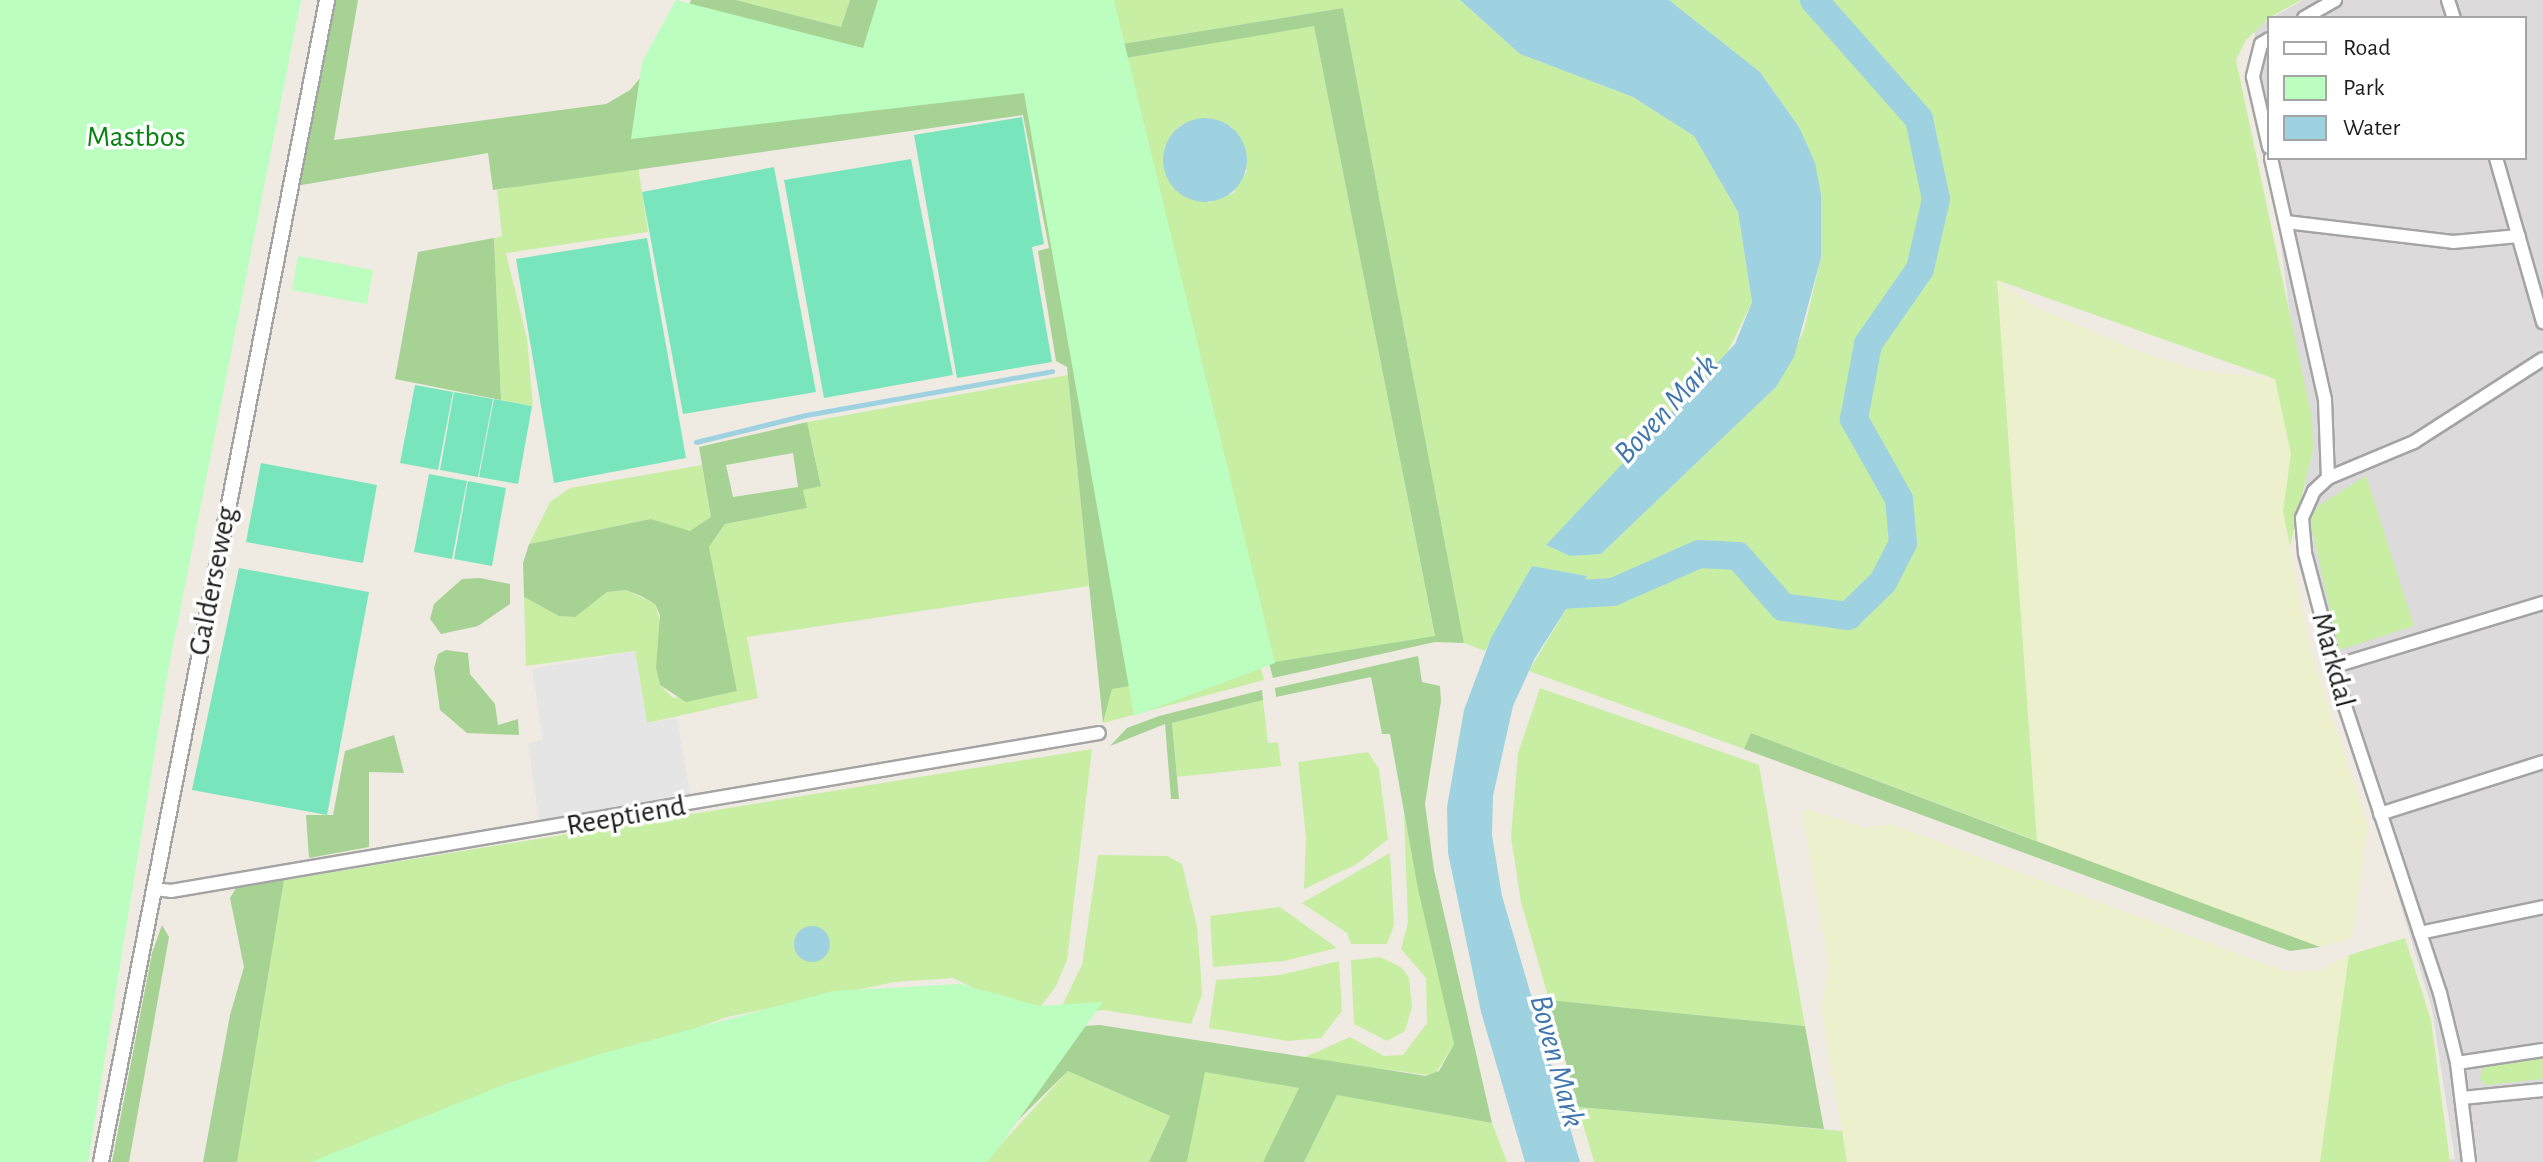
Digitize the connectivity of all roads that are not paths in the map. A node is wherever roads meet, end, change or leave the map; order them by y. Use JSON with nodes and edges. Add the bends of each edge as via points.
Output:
{"nodes":[{"id":1,"x":327,"y":0,"type":"edge"},
{"id":2,"x":2335,"y":0,"type":"edge"},
{"id":3,"x":2307,"y":16,"type":"edge"},
{"id":4,"x":2267,"y":40,"type":"edge"},
{"id":5,"x":2267,"y":138,"type":"edge"},
{"id":6,"x":2271,"y":160,"type":"edge"},
{"id":7,"x":2497,"y":160,"type":"edge"},
{"id":8,"x":2286,"y":222,"type":"junction"},
{"id":9,"x":2519,"y":236,"type":"junction"},
{"id":10,"x":2543,"y":322,"type":"edge"},
{"id":11,"x":2543,"y":359,"type":"edge"},
{"id":12,"x":2328,"y":478,"type":"junction"},
{"id":13,"x":2543,"y":603,"type":"edge"},
{"id":14,"x":2335,"y":666,"type":"junction"},
{"id":15,"x":1099,"y":733,"type":"dead end"},
{"id":16,"x":2543,"y":762,"type":"edge"},
{"id":17,"x":2380,"y":814,"type":"junction"},
{"id":18,"x":153,"y":889,"type":"junction"},
{"id":19,"x":2543,"y":907,"type":"edge"},
{"id":20,"x":2420,"y":933,"type":"junction"},
{"id":21,"x":2543,"y":1050,"type":"edge"},
{"id":22,"x":2457,"y":1063,"type":"junction"},
{"id":23,"x":2543,"y":1090,"type":"edge"},
{"id":24,"x":2462,"y":1098,"type":"junction"},
{"id":25,"x":101,"y":1162,"type":"edge"},
{"id":26,"x":2469,"y":1162,"type":"edge"}],
"edges":[{"from":1,"to":18,"type":"street","name":"Galderseweg"},
{"from":2,"to":3,"type":"street"},
{"from":4,"to":5,"type":"street","via":[[2261,44],[2253,77]]},
{"from":6,"to":8,"type":"street"},
{"from":7,"to":9,"type":"street"},
{"from":8,"to":9,"type":"street","via":[[2453,242]]},
{"from":8,"to":12,"type":"street","via":[[2325,400]]},
{"from":9,"to":10,"type":"street"},
{"from":11,"to":12,"type":"street","via":[[2414,442]]},
{"from":12,"to":14,"type":"street","name":"Markdal","via":[[2314,491],[2302,518],[2305,553]]},
{"from":13,"to":14,"type":"street"},
{"from":14,"to":17,"type":"street","name":"Markdal"},
{"from":15,"to":18,"type":"street","name":"Reeptiend","via":[[171,891]]},
{"from":16,"to":17,"type":"street"},
{"from":17,"to":20,"type":"street","name":"Markdal"},
{"from":18,"to":25,"type":"street","name":"Galderseweg"},
{"from":19,"to":20,"type":"street"},
{"from":20,"to":22,"type":"street","name":"Markdal"},
{"from":21,"to":22,"type":"street"},
{"from":22,"to":24,"type":"street","name":"Markdal"},
{"from":23,"to":24,"type":"street"},
{"from":24,"to":26,"type":"street","name":"Markdal"}]}
